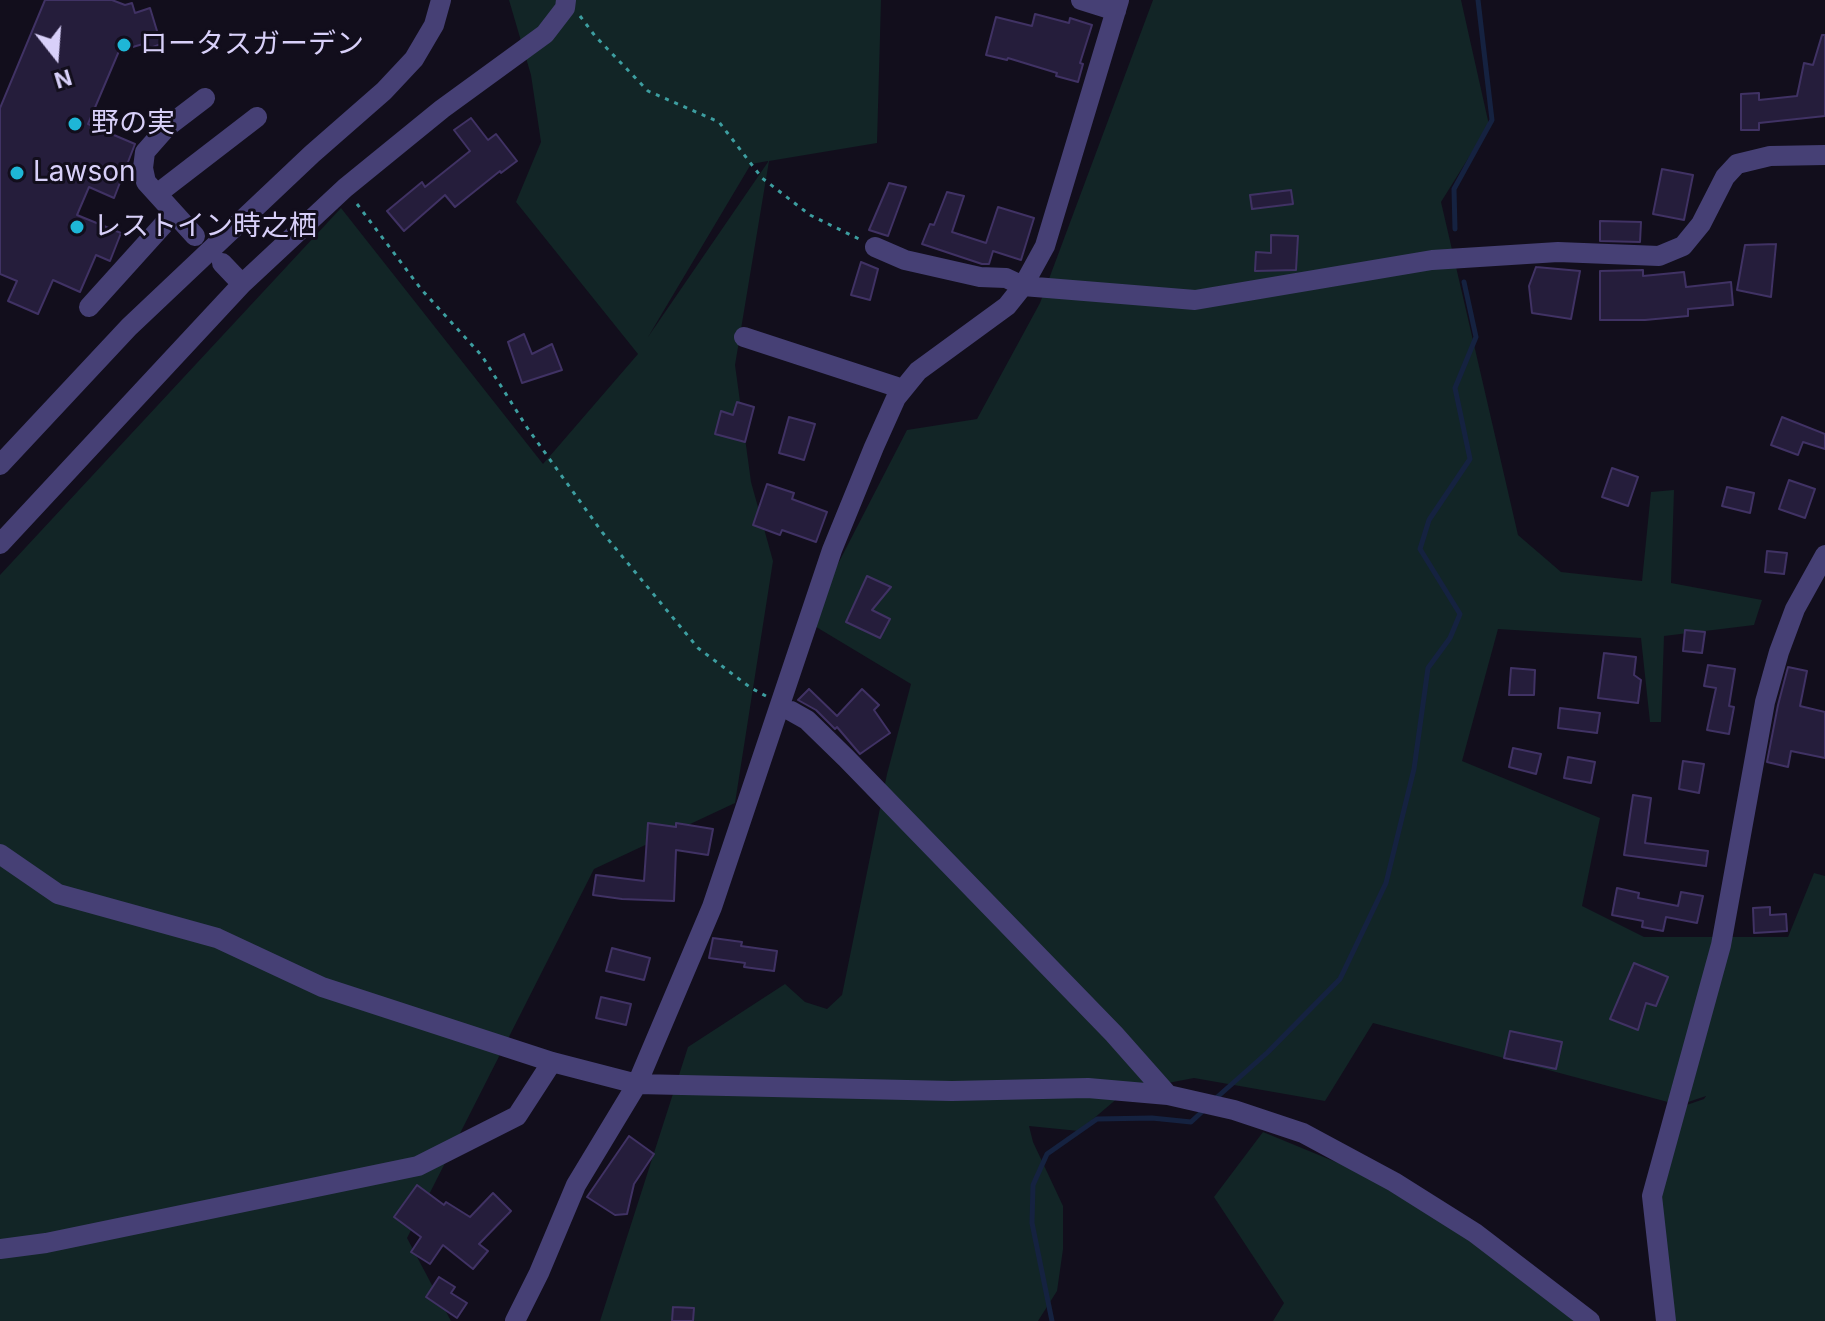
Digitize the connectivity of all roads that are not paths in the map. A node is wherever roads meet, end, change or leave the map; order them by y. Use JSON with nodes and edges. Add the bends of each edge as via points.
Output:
{"nodes":[{"id":1,"x":441,"y":0,"type":"edge"},
{"id":2,"x":1081,"y":0,"type":"edge"},
{"id":3,"x":572,"y":6,"type":"edge"},
{"id":4,"x":1118,"y":6,"type":"edge"},
{"id":5,"x":205,"y":98,"type":"dead end"},
{"id":6,"x":257,"y":117,"type":"dead end"},
{"id":7,"x":1825,"y":155,"type":"edge"},
{"id":8,"x":157,"y":194,"type":"junction"},
{"id":9,"x":173,"y":214,"type":"junction"},
{"id":10,"x":195,"y":236,"type":"dead end"},
{"id":11,"x":875,"y":247,"type":"road end"},
{"id":12,"x":222,"y":263,"type":"dead end"},
{"id":13,"x":242,"y":284,"type":"junction"},
{"id":14,"x":1023,"y":286,"type":"junction"},
{"id":15,"x":89,"y":307,"type":"dead end"},
{"id":16,"x":744,"y":337,"type":"dead end"},
{"id":17,"x":903,"y":389,"type":"junction"},
{"id":18,"x":0,"y":465,"type":"edge"},
{"id":19,"x":0,"y":544,"type":"edge"},
{"id":20,"x":1825,"y":555,"type":"edge"},
{"id":21,"x":791,"y":711,"type":"road end"},
{"id":22,"x":0,"y":854,"type":"edge"},
{"id":23,"x":552,"y":1062,"type":"junction"},
{"id":24,"x":637,"y":1084,"type":"junction"},
{"id":25,"x":1168,"y":1095,"type":"junction"},
{"id":26,"x":0,"y":1249,"type":"edge"},
{"id":27,"x":515,"y":1321,"type":"edge"},
{"id":28,"x":1590,"y":1321,"type":"edge"},
{"id":29,"x":1666,"y":1321,"type":"edge"}],
"edges":[{"from":1,"to":18,"type":"street","via":[[434,25],[414,59],[384,91],[129,327]]},
{"from":2,"to":4,"type":"street"},
{"from":3,"to":13,"type":"street","via":[[545,34],[345,188]]},
{"from":4,"to":14,"type":"street","via":[[1045,246]]},
{"from":5,"to":8,"type":"street","via":[[145,152],[146,182]]},
{"from":6,"to":8,"type":"street"},
{"from":7,"to":14,"type":"street","via":[[1770,156],[1737,164],[1683,246],[1659,256],[1558,252],[1432,260],[1195,300]]},
{"from":8,"to":9,"type":"street"},
{"from":9,"to":10,"type":"street"},
{"from":9,"to":15,"type":"street"},
{"from":11,"to":14,"type":"street","via":[[905,260],[1006,278]]},
{"from":12,"to":13,"type":"street"},
{"from":13,"to":19,"type":"street"},
{"from":14,"to":17,"type":"street","via":[[1007,306],[918,371]]},
{"from":16,"to":17,"type":"street"},
{"from":17,"to":24,"type":"street","via":[[832,550],[712,907]]},
{"from":20,"to":29,"type":"street","via":[[1795,609],[1765,702],[1721,945],[1652,1196]]},
{"from":21,"to":25,"type":"street","via":[[857,769]]},
{"from":22,"to":23,"type":"street","via":[[58,894],[217,938],[322,987]]},
{"from":23,"to":24,"type":"street"},
{"from":23,"to":26,"type":"street","via":[[517,1116],[418,1166]]},
{"from":24,"to":25,"type":"street","via":[[952,1091],[1088,1088]]},
{"from":24,"to":27,"type":"street","via":[[576,1185]]},
{"from":25,"to":28,"type":"street","via":[[1303,1133],[1475,1233]]}]}
